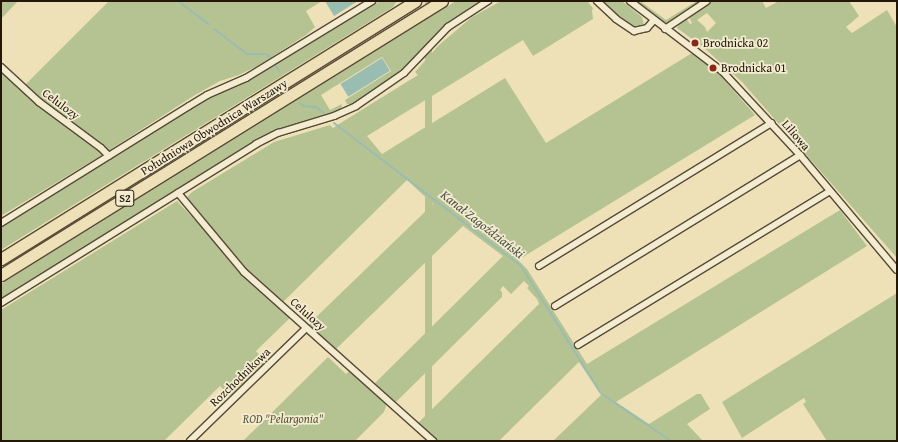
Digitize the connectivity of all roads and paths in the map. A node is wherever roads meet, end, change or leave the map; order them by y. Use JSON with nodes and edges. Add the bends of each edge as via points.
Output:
{"nodes":[{"id":1,"x":372,"y":1,"type":"edge"},
{"id":2,"x":415,"y":1,"type":"edge"},
{"id":3,"x":442,"y":1,"type":"edge"},
{"id":4,"x":488,"y":1,"type":"edge"},
{"id":5,"x":597,"y":1,"type":"edge"},
{"id":6,"x":630,"y":1,"type":"edge"},
{"id":7,"x":707,"y":1,"type":"edge"},
{"id":8,"x":654,"y":20,"type":"junction"},
{"id":9,"x":665,"y":29,"type":"junction"},
{"id":10,"x":1,"y":68,"type":"edge"},
{"id":11,"x":771,"y":123,"type":"junction"},
{"id":12,"x":800,"y":155,"type":"junction"},
{"id":13,"x":109,"y":156,"type":"junction"},
{"id":14,"x":830,"y":191,"type":"junction"},
{"id":15,"x":178,"y":193,"type":"junction"},
{"id":16,"x":1,"y":223,"type":"edge"},
{"id":17,"x":1,"y":258,"type":"edge"},
{"id":18,"x":539,"y":266,"type":"dead end"},
{"id":19,"x":897,"y":270,"type":"edge"},
{"id":20,"x":1,"y":275,"type":"edge"},
{"id":21,"x":1,"y":303,"type":"edge"},
{"id":22,"x":555,"y":306,"type":"dead end"},
{"id":23,"x":306,"y":328,"type":"junction"},
{"id":24,"x":578,"y":345,"type":"dead end"},
{"id":25,"x":190,"y":441,"type":"edge"},
{"id":26,"x":434,"y":441,"type":"edge"}],
"edges":[{"from":1,"to":13,"type":"street","via":[[246,78],[208,95]]},
{"from":2,"to":17,"type":"highway","name":"Południowa Obwodnica Warszawy","number":"S2"},
{"from":3,"to":20,"type":"highway","name":"Południowa Obwodnica Warszawy","number":"S2"},
{"from":4,"to":15,"type":"street","via":[[448,27],[404,73],[356,106],[267,138]]},
{"from":5,"to":8,"type":"street","via":[[634,31],[647,28]]},
{"from":6,"to":8,"type":"street","name":"Liliowa"},
{"from":7,"to":9,"type":"street"},
{"from":8,"to":9,"type":"street","name":"Liliowa"},
{"from":9,"to":11,"type":"street","name":"Liliowa","via":[[722,71]]},
{"from":10,"to":13,"type":"street","name":"Celulozy","via":[[39,102]]},
{"from":11,"to":12,"type":"street","name":"Liliowa"},
{"from":11,"to":18,"type":"street"},
{"from":12,"to":14,"type":"street","name":"Liliowa"},
{"from":12,"to":22,"type":"street"},
{"from":13,"to":16,"type":"street"},
{"from":14,"to":19,"type":"street","name":"Liliowa"},
{"from":14,"to":24,"type":"street"},
{"from":15,"to":21,"type":"street"},
{"from":15,"to":23,"type":"street","name":"Celulozy","via":[[244,272]]},
{"from":23,"to":25,"type":"street","name":"Rozchodnikowa"},
{"from":23,"to":26,"type":"street","name":"Celulozy"}]}
